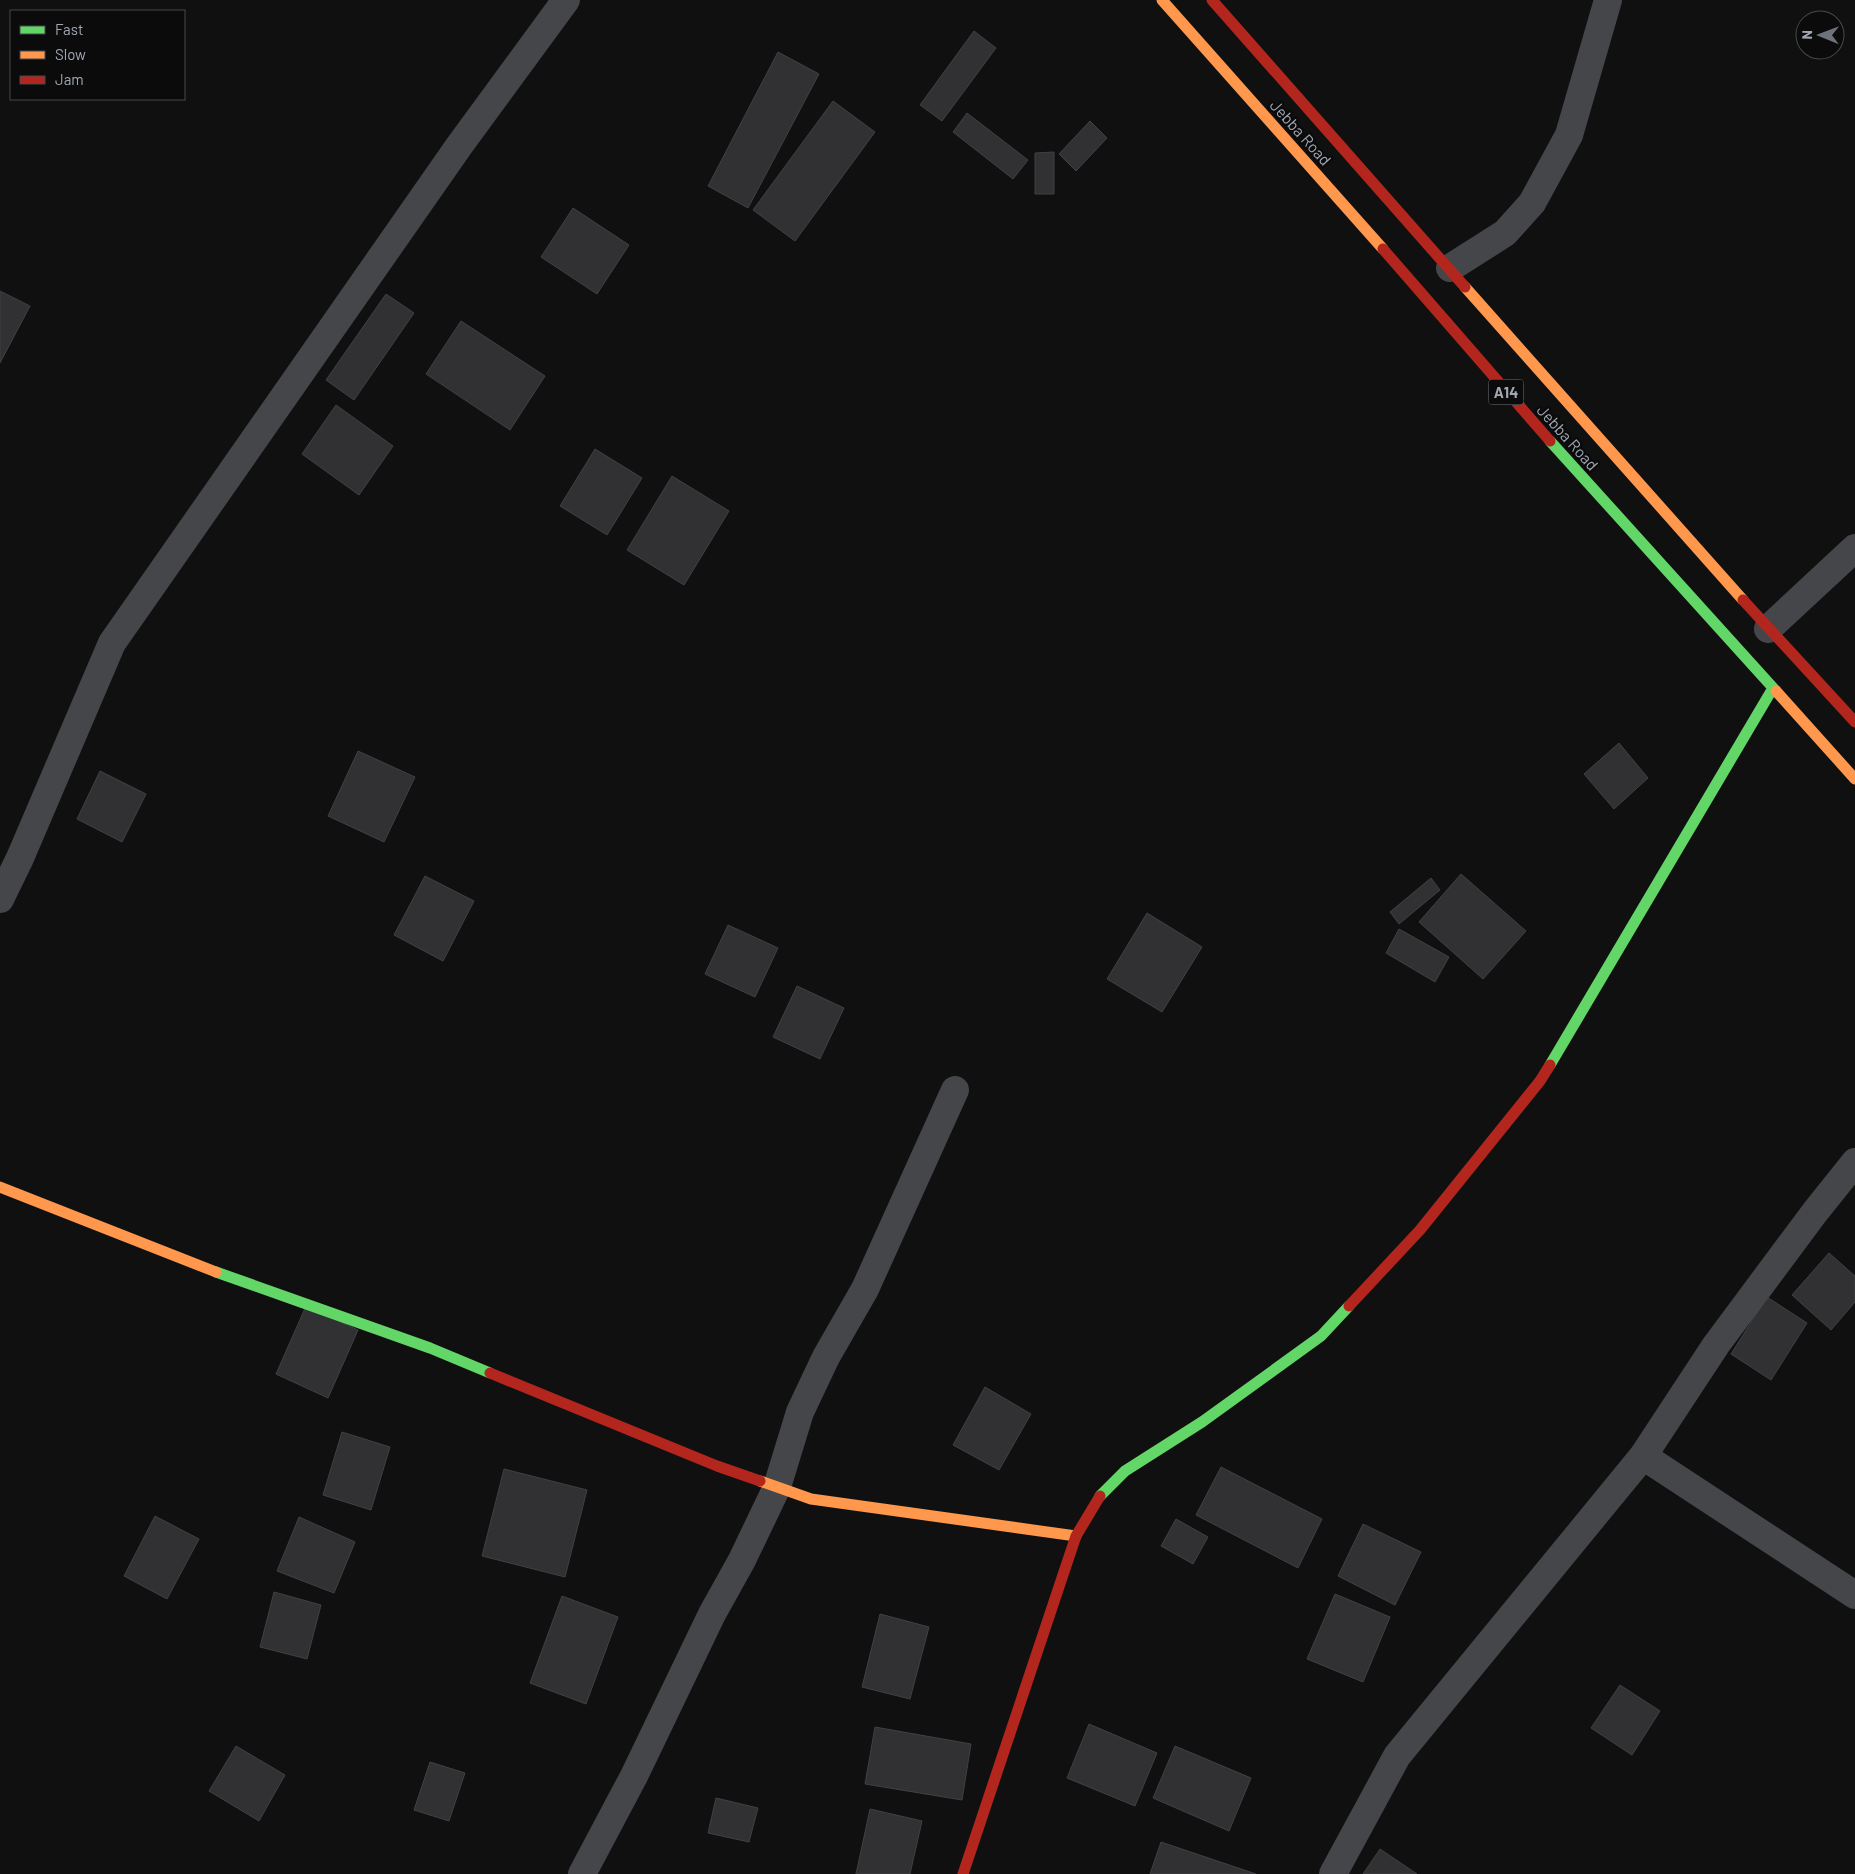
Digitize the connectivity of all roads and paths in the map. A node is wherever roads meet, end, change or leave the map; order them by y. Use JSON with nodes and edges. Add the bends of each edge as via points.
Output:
{"nodes":[{"id":1,"x":566,"y":0,"type":"edge"},
{"id":2,"x":1162,"y":0,"type":"edge"},
{"id":3,"x":1212,"y":0,"type":"edge"},
{"id":4,"x":1608,"y":0,"type":"edge"},
{"id":5,"x":1450,"y":268,"type":"junction"},
{"id":6,"x":1855,"y":548,"type":"edge"},
{"id":7,"x":1768,"y":629,"type":"junction"},
{"id":8,"x":1773,"y":688,"type":"junction"},
{"id":9,"x":1855,"y":722,"type":"edge"},
{"id":10,"x":1855,"y":779,"type":"edge"},
{"id":11,"x":0,"y":899,"type":"edge"},
{"id":12,"x":956,"y":1090,"type":"dead end"},
{"id":13,"x":1855,"y":1162,"type":"edge"},
{"id":14,"x":0,"y":1187,"type":"edge"},
{"id":15,"x":1643,"y":1456,"type":"junction"},
{"id":16,"x":777,"y":1487,"type":"junction"},
{"id":17,"x":1076,"y":1536,"type":"junction"},
{"id":18,"x":1855,"y":1595,"type":"edge"},
{"id":19,"x":582,"y":1874,"type":"edge"},
{"id":20,"x":963,"y":1874,"type":"edge"},
{"id":21,"x":1333,"y":1874,"type":"edge"}],
"edges":[{"from":1,"to":11,"type":"street","via":[[459,146],[112,643]]},
{"from":2,"to":8,"type":"main road","name":"Jebba Road","number":"A14","via":[[1484,367]]},
{"from":3,"to":5,"type":"main road","name":"Jebba Road","number":"A14"},
{"from":4,"to":5,"type":"street","via":[[1569,135],[1532,203],[1505,233]]},
{"from":5,"to":7,"type":"main road","name":"Jebba Road","number":"A14"},
{"from":6,"to":7,"type":"street"},
{"from":7,"to":9,"type":"main road","name":"Jebba Road","number":"A14"},
{"from":8,"to":10,"type":"main road","name":"Jebba Road","number":"A14"},
{"from":8,"to":17,"type":"main road","via":[[1540,1080],[1420,1230],[1322,1336],[1202,1422],[1125,1471],[1097,1499]]},
{"from":12,"to":16,"type":"street","via":[[869,1281],[826,1357],[800,1412]]},
{"from":13,"to":15,"type":"street","via":[[1716,1345]]},
{"from":14,"to":16,"type":"main road","via":[[245,1283],[430,1348],[717,1466]]},
{"from":15,"to":18,"type":"street"},
{"from":15,"to":21,"type":"street","via":[[1397,1756]]},
{"from":16,"to":17,"type":"main road","via":[[811,1499]]},
{"from":16,"to":19,"type":"street"},
{"from":17,"to":20,"type":"main road"}]}
